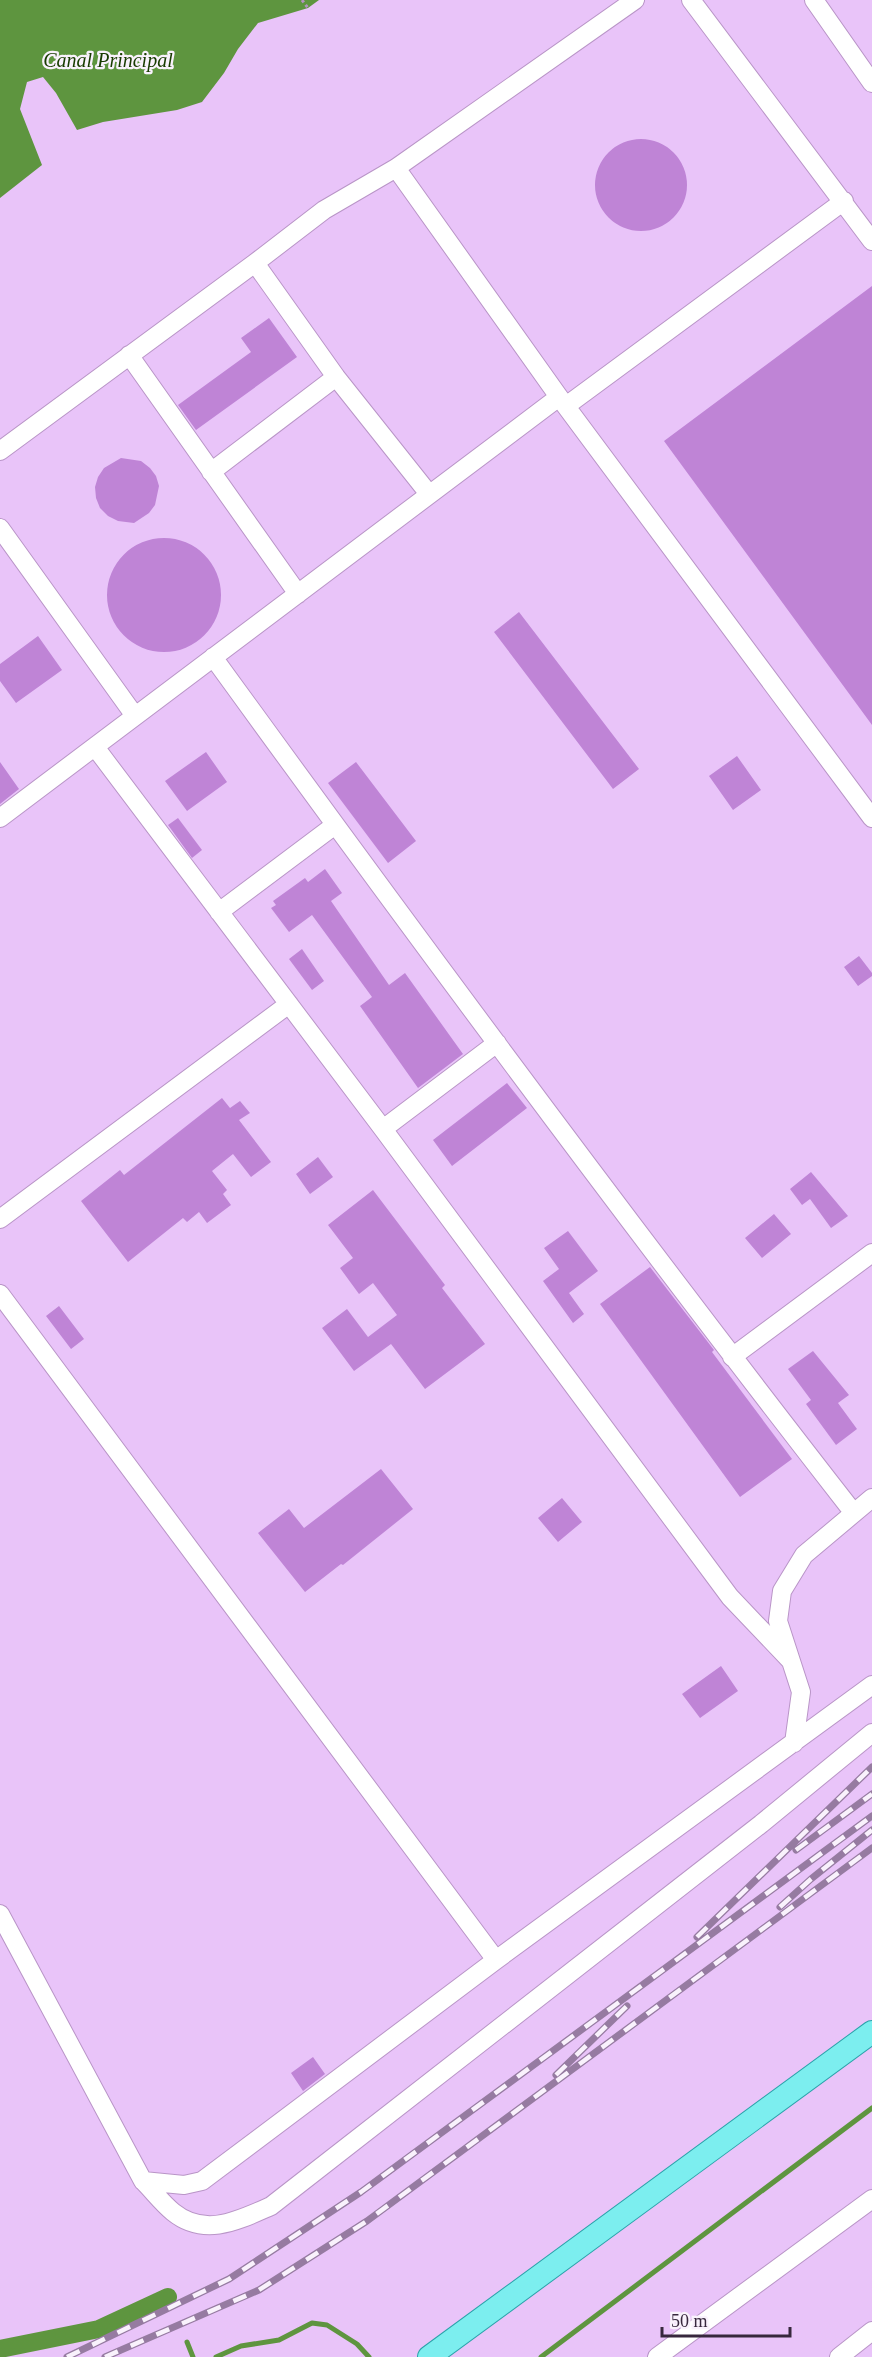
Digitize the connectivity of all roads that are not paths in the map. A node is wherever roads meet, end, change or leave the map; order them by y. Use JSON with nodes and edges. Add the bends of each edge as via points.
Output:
{"nodes":[{"id":1,"x":635,"y":0,"type":"edge"},
{"id":2,"x":691,"y":0,"type":"edge"},
{"id":3,"x":814,"y":0,"type":"edge"},
{"id":4,"x":872,"y":83,"type":"edge"},
{"id":5,"x":396,"y":168,"type":"junction"},
{"id":6,"x":843,"y":201,"type":"junction"},
{"id":7,"x":872,"y":241,"type":"edge"},
{"id":8,"x":255,"y":263,"type":"junction"},
{"id":9,"x":129,"y":355,"type":"junction"},
{"id":10,"x":336,"y":377,"type":"junction"},
{"id":11,"x":563,"y":401,"type":"junction"},
{"id":12,"x":0,"y":452,"type":"edge"},
{"id":13,"x":211,"y":472,"type":"junction"},
{"id":14,"x":429,"y":494,"type":"junction"},
{"id":15,"x":0,"y":528,"type":"edge"},
{"id":16,"x":298,"y":594,"type":"junction"},
{"id":17,"x":213,"y":657,"type":"junction"},
{"id":18,"x":135,"y":717,"type":"junction"},
{"id":19,"x":95,"y":747,"type":"junction"},
{"id":20,"x":0,"y":818,"type":"edge"},
{"id":21,"x":872,"y":818,"type":"edge"},
{"id":22,"x":334,"y":825,"type":"junction"},
{"id":23,"x":219,"y":912,"type":"junction"},
{"id":24,"x":289,"y":1004,"type":"junction"},
{"id":25,"x":497,"y":1043,"type":"junction"},
{"id":26,"x":383,"y":1129,"type":"junction"},
{"id":27,"x":0,"y":1219,"type":"edge"},
{"id":28,"x":872,"y":1253,"type":"edge"},
{"id":29,"x":0,"y":1293,"type":"edge"},
{"id":30,"x":732,"y":1357,"type":"junction"},
{"id":31,"x":872,"y":1498,"type":"edge"},
{"id":32,"x":853,"y":1512,"type":"junction"},
{"id":33,"x":790,"y":1660,"type":"junction"},
{"id":34,"x":872,"y":1685,"type":"edge"},
{"id":35,"x":872,"y":1733,"type":"edge"},
{"id":36,"x":794,"y":1743,"type":"junction"},
{"id":37,"x":0,"y":1914,"type":"edge"},
{"id":38,"x":496,"y":1960,"type":"junction"},
{"id":39,"x":872,"y":2032,"type":"edge"},
{"id":40,"x":143,"y":2181,"type":"junction"},
{"id":41,"x":872,"y":2199,"type":"edge"},
{"id":42,"x":872,"y":2331,"type":"edge"},
{"id":43,"x":429,"y":2357,"type":"edge"},
{"id":44,"x":657,"y":2357,"type":"edge"},
{"id":45,"x":839,"y":2357,"type":"edge"}],
"edges":[{"from":1,"to":5,"type":"street"},
{"from":2,"to":6,"type":"street"},
{"from":3,"to":4,"type":"street"},
{"from":5,"to":8,"type":"street","via":[[324,210]]},
{"from":5,"to":11,"type":"street"},
{"from":6,"to":7,"type":"street"},
{"from":6,"to":11,"type":"street"},
{"from":8,"to":9,"type":"street"},
{"from":8,"to":10,"type":"street"},
{"from":9,"to":12,"type":"street"},
{"from":9,"to":13,"type":"street"},
{"from":10,"to":13,"type":"street"},
{"from":10,"to":14,"type":"street"},
{"from":11,"to":14,"type":"street"},
{"from":11,"to":21,"type":"street"},
{"from":13,"to":16,"type":"street"},
{"from":14,"to":16,"type":"street"},
{"from":15,"to":18,"type":"street"},
{"from":16,"to":17,"type":"street"},
{"from":17,"to":18,"type":"street"},
{"from":17,"to":22,"type":"street"},
{"from":18,"to":19,"type":"street"},
{"from":19,"to":20,"type":"street"},
{"from":19,"to":23,"type":"street"},
{"from":22,"to":23,"type":"street"},
{"from":22,"to":25,"type":"street"},
{"from":23,"to":24,"type":"street"},
{"from":24,"to":26,"type":"street"},
{"from":24,"to":27,"type":"street"},
{"from":25,"to":26,"type":"street"},
{"from":25,"to":30,"type":"street"},
{"from":26,"to":33,"type":"street","via":[[730,1597]]},
{"from":28,"to":30,"type":"street"},
{"from":29,"to":38,"type":"street"},
{"from":30,"to":32,"type":"street"},
{"from":31,"to":32,"type":"street"},
{"from":32,"to":33,"type":"street","via":[[804,1555],[782,1592],[778,1621]]},
{"from":33,"to":36,"type":"street","via":[[801,1692]]},
{"from":34,"to":36,"type":"street"},
{"from":35,"to":40,"type":"street","via":[[752,1832],[271,2206],[230,2224],[202,2226],[174,2213]]},
{"from":36,"to":38,"type":"street"},
{"from":37,"to":40,"type":"street"},
{"from":38,"to":40,"type":"street","via":[[202,2181]]},
{"from":39,"to":43,"type":"main road"},
{"from":41,"to":44,"type":"street"},
{"from":42,"to":45,"type":"street"}]}
